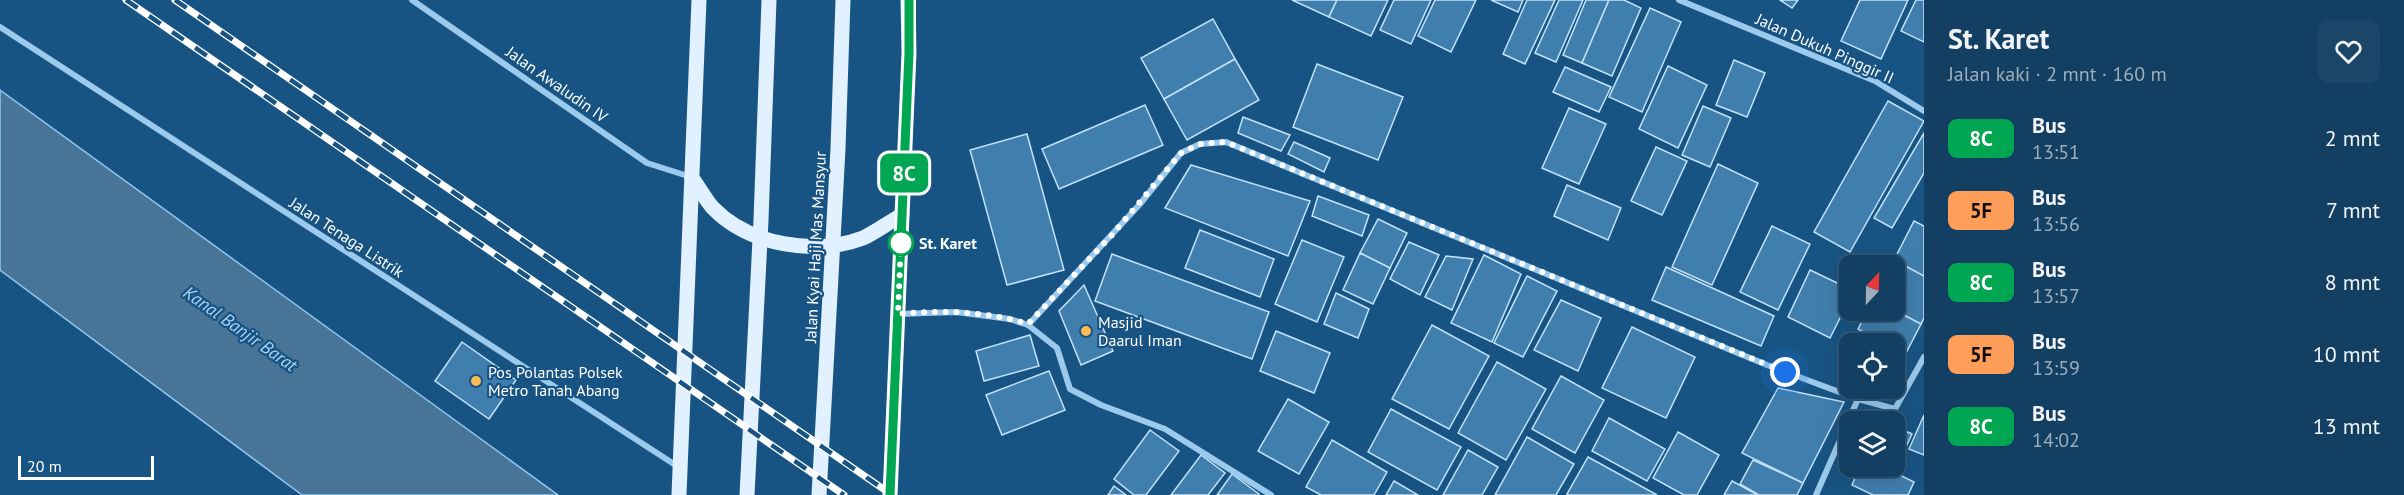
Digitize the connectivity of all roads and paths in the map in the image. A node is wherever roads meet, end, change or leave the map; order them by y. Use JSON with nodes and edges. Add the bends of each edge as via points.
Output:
{"nodes":[{"id":1,"x":412,"y":0,"type":"edge"},
{"id":2,"x":699,"y":0,"type":"edge"},
{"id":3,"x":769,"y":0,"type":"edge"},
{"id":4,"x":843,"y":0,"type":"edge"},
{"id":5,"x":908,"y":0,"type":"edge"},
{"id":6,"x":1679,"y":0,"type":"edge"},
{"id":7,"x":0,"y":27,"type":"edge"},
{"id":8,"x":1924,"y":111,"type":"edge"},
{"id":9,"x":692,"y":178,"type":"junction"},
{"id":10,"x":902,"y":215,"type":"junction"},
{"id":11,"x":898,"y":314,"type":"junction"},
{"id":12,"x":1028,"y":324,"type":"junction"},
{"id":13,"x":1924,"y":357,"type":"edge"},
{"id":14,"x":1905,"y":390,"type":"edge"},
{"id":15,"x":1839,"y":392,"type":"edge"},
{"id":16,"x":1858,"y":399,"type":"joint"},
{"id":17,"x":1900,"y":399,"type":"edge"},
{"id":18,"x":680,"y":468,"type":"junction"},
{"id":19,"x":679,"y":495,"type":"edge"},
{"id":20,"x":747,"y":495,"type":"edge"},
{"id":21,"x":819,"y":495,"type":"edge"},
{"id":22,"x":890,"y":495,"type":"edge"},
{"id":23,"x":1271,"y":495,"type":"edge"},
{"id":24,"x":1816,"y":495,"type":"edge"}],
"edges":[{"from":1,"to":9,"type":"street","name":"Jalan Awaludin IV","via":[[647,163]]},
{"from":2,"to":9,"type":"main road"},
{"from":3,"to":20,"type":"main road"},
{"from":4,"to":21,"type":"main road","name":"Jalan Kyai Haji Mas Mansyur"},
{"from":5,"to":10,"type":"main road"},
{"from":6,"to":8,"type":"street","name":"Jalan Dukuh Pinggir II","via":[[1875,81]]},
{"from":7,"to":18,"type":"street","name":"Jalan Tenaga Listrik"},
{"from":9,"to":10,"type":"main road","via":[[713,208],[736,225],[787,245],[823,247],[863,238]]},
{"from":9,"to":18,"type":"main road"},
{"from":10,"to":11,"type":"main road"},
{"from":11,"to":12,"type":"street","via":[[956,312]]},
{"from":11,"to":22,"type":"main road"},
{"from":12,"to":15,"type":"street","via":[[1111,236],[1181,153],[1200,144],[1226,142]]},
{"from":12,"to":23,"type":"street","via":[[1057,348],[1070,389],[1165,429]]},
{"from":13,"to":14,"type":"street"},
{"from":16,"to":17,"type":"street","via":[[1894,409]]},
{"from":16,"to":24,"type":"street"},
{"from":18,"to":19,"type":"main road"}]}
